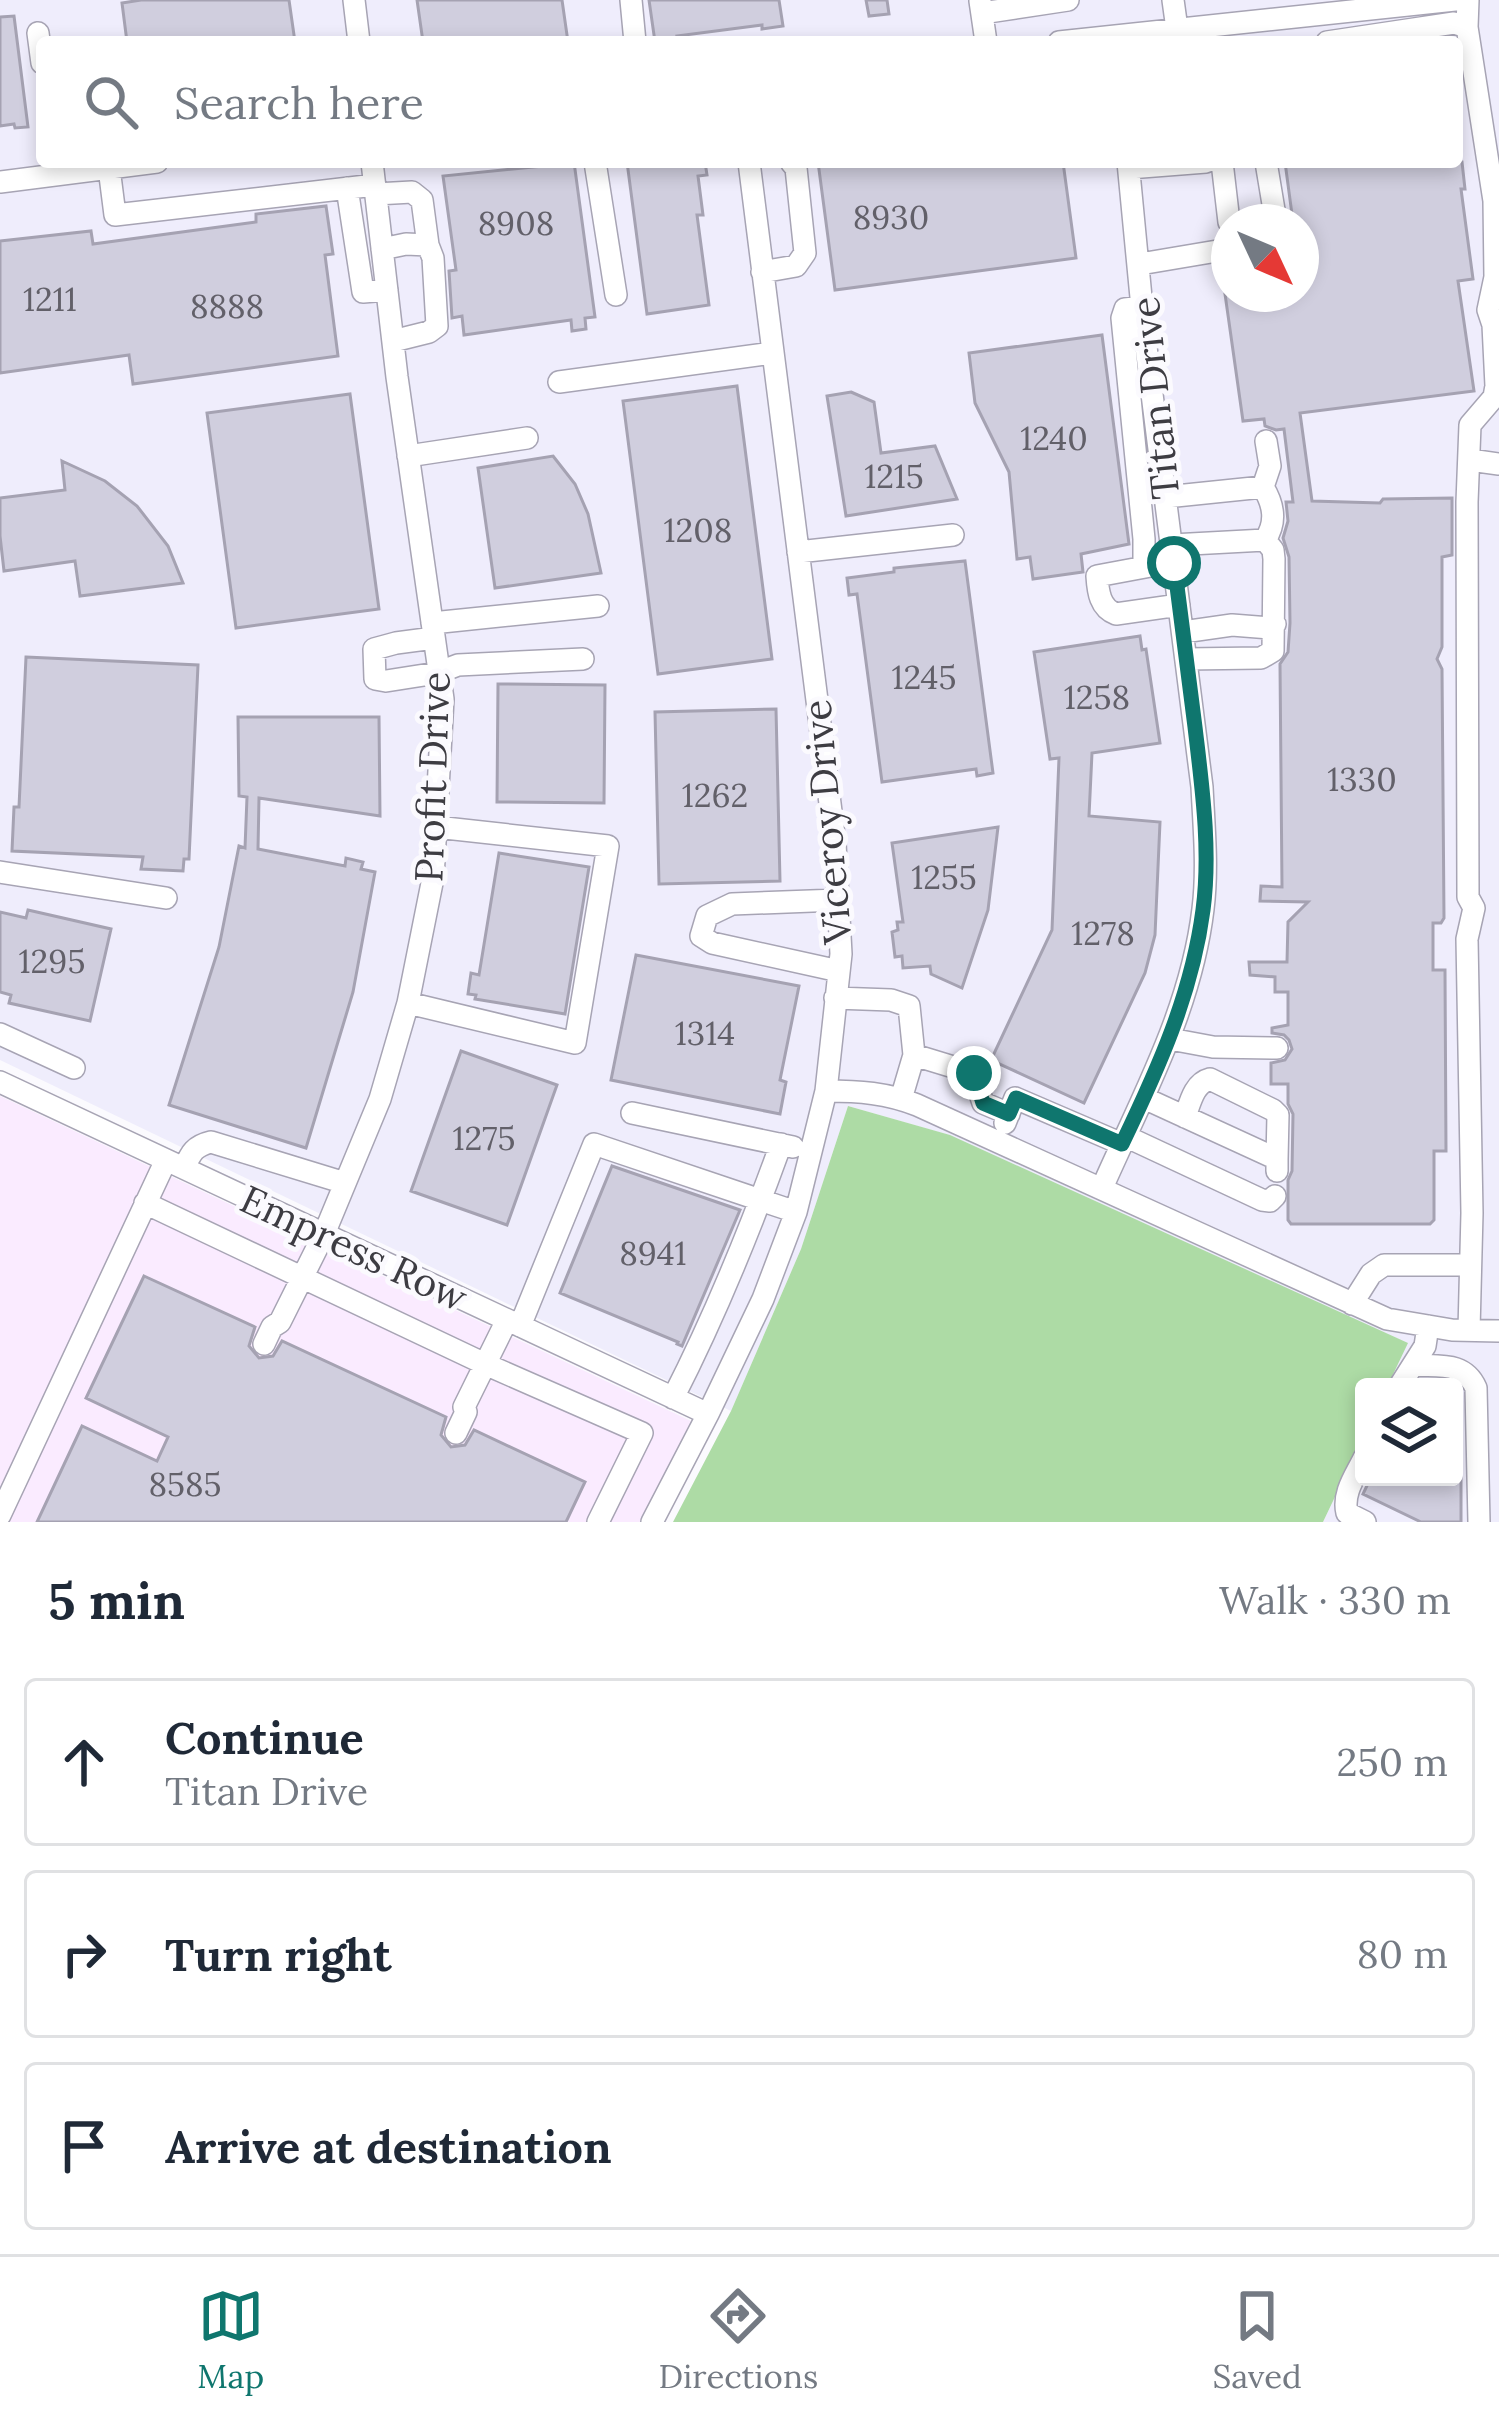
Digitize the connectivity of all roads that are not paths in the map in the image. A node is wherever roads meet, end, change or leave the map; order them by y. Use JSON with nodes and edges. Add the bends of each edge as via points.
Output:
{"nodes":[{"id":1,"x":354,"y":0,"type":"edge"},
{"id":2,"x":631,"y":0,"type":"edge"},
{"id":3,"x":1068,"y":0,"type":"edge"},
{"id":4,"x":1174,"y":0,"type":"edge"},
{"id":5,"x":1455,"y":0,"type":"edge"},
{"id":6,"x":1468,"y":0,"type":"edge"},
{"id":7,"x":981,"y":7,"type":"edge"},
{"id":8,"x":1312,"y":7,"type":"edge"},
{"id":9,"x":1279,"y":18,"type":"junction"},
{"id":10,"x":1467,"y":27,"type":"junction"},
{"id":11,"x":1177,"y":28,"type":"junction"},
{"id":12,"x":38,"y":32,"type":"dead end"},
{"id":13,"x":39,"y":36,"type":"edge"},
{"id":14,"x":358,"y":36,"type":"edge"},
{"id":15,"x":634,"y":36,"type":"edge"},
{"id":16,"x":1130,"y":36,"type":"edge"},
{"id":17,"x":1282,"y":36,"type":"edge"},
{"id":18,"x":1367,"y":36,"type":"edge"},
{"id":19,"x":57,"y":168,"type":"edge"},
{"id":20,"x":109,"y":168,"type":"joint"},
{"id":21,"x":596,"y":168,"type":"edge"},
{"id":22,"x":752,"y":168,"type":"edge"},
{"id":23,"x":796,"y":168,"type":"edge"},
{"id":24,"x":1129,"y":168,"type":"edge"},
{"id":25,"x":1223,"y":168,"type":"edge"},
{"id":26,"x":1267,"y":168,"type":"edge"},
{"id":27,"x":374,"y":180,"type":"edge"},
{"id":28,"x":0,"y":182,"type":"edge"},
{"id":29,"x":347,"y":188,"type":"junction"},
{"id":30,"x":1227,"y":204,"type":"edge"},
{"id":31,"x":1273,"y":204,"type":"edge"},
{"id":32,"x":428,"y":245,"type":"junction"},
{"id":33,"x":382,"y":249,"type":"junction"},
{"id":34,"x":1211,"y":252,"type":"edge"},
{"id":35,"x":1140,"y":264,"type":"junction"},
{"id":36,"x":762,"y":272,"type":"junction"},
{"id":37,"x":387,"y":290,"type":"junction"},
{"id":38,"x":616,"y":295,"type":"dead end"},
{"id":39,"x":1143,"y":307,"type":"junction"},
{"id":40,"x":393,"y":341,"type":"junction"},
{"id":41,"x":772,"y":353,"type":"junction"},
{"id":42,"x":559,"y":382,"type":"dead end"},
{"id":43,"x":527,"y":438,"type":"dead end"},
{"id":44,"x":1266,"y":441,"type":"dead end"},
{"id":45,"x":408,"y":456,"type":"junction"},
{"id":46,"x":1470,"y":460,"type":"junction"},
{"id":47,"x":1499,"y":464,"type":"edge"},
{"id":48,"x":1263,"y":487,"type":"junction"},
{"id":49,"x":1166,"y":497,"type":"junction"},
{"id":50,"x":953,"y":535,"type":"dead end"},
{"id":51,"x":1265,"y":540,"type":"junction"},
{"id":52,"x":798,"y":552,"type":"junction"},
{"id":53,"x":1173,"y":554,"type":"junction"},
{"id":54,"x":1144,"y":567,"type":"junction"},
{"id":55,"x":1179,"y":605,"type":"junction"},
{"id":56,"x":598,"y":606,"type":"dead end"},
{"id":57,"x":1275,"y":624,"type":"junction"},
{"id":58,"x":433,"y":630,"type":"junction"},
{"id":59,"x":1183,"y":632,"type":"junction"},
{"id":60,"x":583,"y":658,"type":"dead end"},
{"id":61,"x":1186,"y":659,"type":"junction"},
{"id":62,"x":437,"y":673,"type":"junction"},
{"id":63,"x":436,"y":827,"type":"junction"},
{"id":64,"x":0,"y":872,"type":"edge"},
{"id":65,"x":166,"y":898,"type":"dead end"},
{"id":66,"x":838,"y":900,"type":"junction"},
{"id":67,"x":1474,"y":908,"type":"junction"},
{"id":68,"x":1499,"y":912,"type":"edge"},
{"id":69,"x":839,"y":970,"type":"junction"},
{"id":70,"x":835,"y":998,"type":"junction"},
{"id":71,"x":408,"y":1003,"type":"junction"},
{"id":72,"x":0,"y":1034,"type":"edge"},
{"id":73,"x":1170,"y":1039,"type":"junction"},
{"id":74,"x":1277,"y":1048,"type":"dead end"},
{"id":75,"x":914,"y":1055,"type":"junction"},
{"id":76,"x":74,"y":1068,"type":"dead end"},
{"id":77,"x":0,"y":1082,"type":"edge"},
{"id":78,"x":826,"y":1091,"type":"junction"},
{"id":79,"x":1144,"y":1098,"type":"junction"},
{"id":80,"x":901,"y":1099,"type":"junction"},
{"id":81,"x":632,"y":1113,"type":"dead end"},
{"id":82,"x":1009,"y":1114,"type":"junction"},
{"id":83,"x":1185,"y":1117,"type":"junction"},
{"id":84,"x":997,"y":1140,"type":"junction"},
{"id":85,"x":1124,"y":1140,"type":"junction"},
{"id":86,"x":781,"y":1144,"type":"junction"},
{"id":87,"x":812,"y":1151,"type":"junction"},
{"id":88,"x":246,"y":1152,"type":"junction"},
{"id":89,"x":175,"y":1164,"type":"junction"},
{"id":90,"x":345,"y":1183,"type":"junction"},
{"id":91,"x":228,"y":1189,"type":"junction"},
{"id":92,"x":1102,"y":1189,"type":"junction"},
{"id":93,"x":1276,"y":1196,"type":"dead end"},
{"id":94,"x":760,"y":1200,"type":"junction"},
{"id":95,"x":146,"y":1203,"type":"junction"},
{"id":96,"x":796,"y":1212,"type":"junction"},
{"id":97,"x":324,"y":1234,"type":"junction"},
{"id":98,"x":1469,"y":1265,"type":"junction"},
{"id":99,"x":302,"y":1277,"type":"junction"},
{"id":100,"x":1352,"y":1304,"type":"junction"},
{"id":101,"x":513,"y":1323,"type":"junction"},
{"id":102,"x":1428,"y":1326,"type":"junction"},
{"id":103,"x":1469,"y":1330,"type":"junction"},
{"id":104,"x":1499,"y":1330,"type":"edge"},
{"id":105,"x":268,"y":1346,"type":"dead end"},
{"id":106,"x":485,"y":1364,"type":"junction"},
{"id":107,"x":1413,"y":1365,"type":"junction"},
{"id":108,"x":1405,"y":1378,"type":"edge"},
{"id":109,"x":674,"y":1398,"type":"junction"},
{"id":110,"x":708,"y":1414,"type":"junction"},
{"id":111,"x":452,"y":1431,"type":"dead end"},
{"id":112,"x":1355,"y":1477,"type":"edge"},
{"id":113,"x":0,"y":1514,"type":"edge"},
{"id":114,"x":1352,"y":1519,"type":"edge"},
{"id":115,"x":606,"y":1520,"type":"edge"},
{"id":116,"x":652,"y":1522,"type":"edge"},
{"id":117,"x":1479,"y":1522,"type":"edge"}],
"edges":[{"from":1,"to":14,"type":"street"},
{"from":2,"to":15,"type":"street"},
{"from":3,"to":7,"type":"street"},
{"from":4,"to":11,"type":"street"},
{"from":5,"to":8,"type":"street"},
{"from":6,"to":10,"type":"street"},
{"from":8,"to":9,"type":"street"},
{"from":9,"to":11,"type":"street"},
{"from":9,"to":17,"type":"street"},
{"from":10,"to":18,"type":"street"},
{"from":10,"to":46,"type":"street","via":[[1494,201],[1495,277],[1488,310],[1494,397],[1470,425]]},
{"from":11,"to":16,"type":"street"},
{"from":12,"to":13,"type":"street"},
{"from":19,"to":20,"type":"street"},
{"from":19,"to":28,"type":"street"},
{"from":20,"to":29,"type":"street","via":[[115,215]]},
{"from":21,"to":38,"type":"street"},
{"from":22,"to":36,"type":"street","name":"Viceroy Drive"},
{"from":23,"to":36,"type":"street","via":[[805,253],[796,266]]},
{"from":24,"to":35,"type":"street","name":"Titan Drive"},
{"from":25,"to":30,"type":"street"},
{"from":26,"to":31,"type":"street"},
{"from":27,"to":29,"type":"street"},
{"from":27,"to":32,"type":"street","via":[[422,200]]},
{"from":27,"to":33,"type":"street","name":"Profit Drive"},
{"from":29,"to":37,"type":"street","via":[[363,292]]},
{"from":32,"to":33,"type":"street"},
{"from":32,"to":40,"type":"street","via":[[437,326]]},
{"from":33,"to":37,"type":"street","name":"Profit Drive"},
{"from":34,"to":35,"type":"street"},
{"from":35,"to":39,"type":"street","name":"Titan Drive"},
{"from":36,"to":41,"type":"street","name":"Viceroy Drive"},
{"from":37,"to":40,"type":"street","name":"Profit Drive"},
{"from":39,"to":49,"type":"street","name":"Titan Drive"},
{"from":39,"to":54,"type":"street","via":[[1125,309],[1122,318]]},
{"from":40,"to":45,"type":"street","name":"Profit Drive"},
{"from":41,"to":42,"type":"street"},
{"from":41,"to":52,"type":"street","name":"Viceroy Drive"},
{"from":43,"to":45,"type":"street"},
{"from":44,"to":48,"type":"street"},
{"from":45,"to":58,"type":"street","name":"Profit Drive"},
{"from":46,"to":47,"type":"street"},
{"from":46,"to":67,"type":"street"},
{"from":48,"to":49,"type":"street"},
{"from":48,"to":51,"type":"street","via":[[1273,510]]},
{"from":49,"to":53,"type":"street","name":"Titan Drive"},
{"from":50,"to":52,"type":"street"},
{"from":51,"to":53,"type":"street"},
{"from":51,"to":57,"type":"street","via":[[1273,550]]},
{"from":52,"to":66,"type":"street","name":"Viceroy Drive"},
{"from":53,"to":54,"type":"street"},
{"from":53,"to":55,"type":"street","name":"Titan Drive"},
{"from":54,"to":55,"type":"street","via":[[1097,577],[1108,611]]},
{"from":55,"to":59,"type":"street","name":"Titan Drive"},
{"from":56,"to":58,"type":"street"},
{"from":57,"to":59,"type":"street"},
{"from":57,"to":61,"type":"street","via":[[1269,656]]},
{"from":58,"to":62,"type":"street","name":"Profit Drive"},
{"from":58,"to":62,"type":"street","via":[[374,649],[375,680]]},
{"from":59,"to":61,"type":"street","name":"Titan Drive"},
{"from":60,"to":62,"type":"street"},
{"from":61,"to":73,"type":"street","name":"Titan Drive","via":[[1202,787],[1203,907]]},
{"from":62,"to":63,"type":"street","name":"Profit Drive"},
{"from":63,"to":71,"type":"street","name":"Profit Drive"},
{"from":63,"to":71,"type":"street","via":[[608,846],[575,1042]]},
{"from":64,"to":65,"type":"street"},
{"from":66,"to":69,"type":"street","name":"Viceroy Drive"},
{"from":66,"to":69,"type":"street","via":[[732,904],[706,916],[701,936]]},
{"from":67,"to":68,"type":"street"},
{"from":67,"to":98,"type":"street","via":[[1467,939]]},
{"from":69,"to":70,"type":"street","name":"Viceroy Drive"},
{"from":70,"to":75,"type":"street","via":[[909,1006]]},
{"from":70,"to":78,"type":"street","name":"Viceroy Drive"},
{"from":71,"to":90,"type":"street","name":"Profit Drive"},
{"from":72,"to":76,"type":"street"},
{"from":73,"to":74,"type":"street"},
{"from":73,"to":79,"type":"street","name":"Titan Drive"},
{"from":75,"to":80,"type":"street"},
{"from":75,"to":82,"type":"street","via":[[974,1073],[983,1103]]},
{"from":77,"to":89,"type":"street","name":"Empress Row"},
{"from":78,"to":80,"type":"street"},
{"from":78,"to":87,"type":"street","name":"Viceroy Drive"},
{"from":79,"to":83,"type":"street"},
{"from":79,"to":85,"type":"street","name":"Titan Drive"},
{"from":80,"to":84,"type":"street"},
{"from":81,"to":86,"type":"street"},
{"from":82,"to":84,"type":"street"},
{"from":82,"to":85,"type":"street","via":[[1016,1098]]},
{"from":83,"to":83,"type":"street","via":[[1210,1078],[1273,1110],[1277,1165]]},
{"from":84,"to":92,"type":"street"},
{"from":85,"to":92,"type":"street","name":"Titan Drive"},
{"from":85,"to":93,"type":"street","via":[[1262,1200]]},
{"from":86,"to":87,"type":"street"},
{"from":86,"to":94,"type":"street"},
{"from":87,"to":96,"type":"street","name":"Viceroy Drive"},
{"from":88,"to":89,"type":"street","via":[[199,1144]]},
{"from":88,"to":90,"type":"street"},
{"from":88,"to":91,"type":"street"},
{"from":89,"to":91,"type":"street","name":"Empress Row"},
{"from":89,"to":95,"type":"street"},
{"from":90,"to":97,"type":"street","name":"Profit Drive"},
{"from":91,"to":97,"type":"street","name":"Empress Row"},
{"from":92,"to":100,"type":"street"},
{"from":94,"to":96,"type":"street"},
{"from":94,"to":101,"type":"street","via":[[594,1144]]},
{"from":94,"to":109,"type":"street"},
{"from":95,"to":99,"type":"street"},
{"from":95,"to":113,"type":"street"},
{"from":96,"to":110,"type":"street","name":"Viceroy Drive"},
{"from":97,"to":99,"type":"street","name":"Profit Drive"},
{"from":97,"to":101,"type":"street","name":"Empress Row"},
{"from":98,"to":100,"type":"street","via":[[1384,1265]]},
{"from":98,"to":103,"type":"street"},
{"from":99,"to":105,"type":"street","name":"Profit Drive"},
{"from":99,"to":106,"type":"street"},
{"from":100,"to":102,"type":"street"},
{"from":101,"to":106,"type":"street"},
{"from":101,"to":109,"type":"street","name":"Empress Row"},
{"from":102,"to":103,"type":"street"},
{"from":102,"to":107,"type":"street"},
{"from":103,"to":104,"type":"street"},
{"from":106,"to":111,"type":"street"},
{"from":106,"to":115,"type":"street","via":[[642,1433]]},
{"from":107,"to":108,"type":"street"},
{"from":107,"to":117,"type":"street","via":[[1460,1368],[1477,1388]]},
{"from":109,"to":110,"type":"street","name":"Empress Row"},
{"from":110,"to":116,"type":"street","name":"Viceroy Drive"},
{"from":112,"to":114,"type":"street","via":[[1347,1493]]}]}
